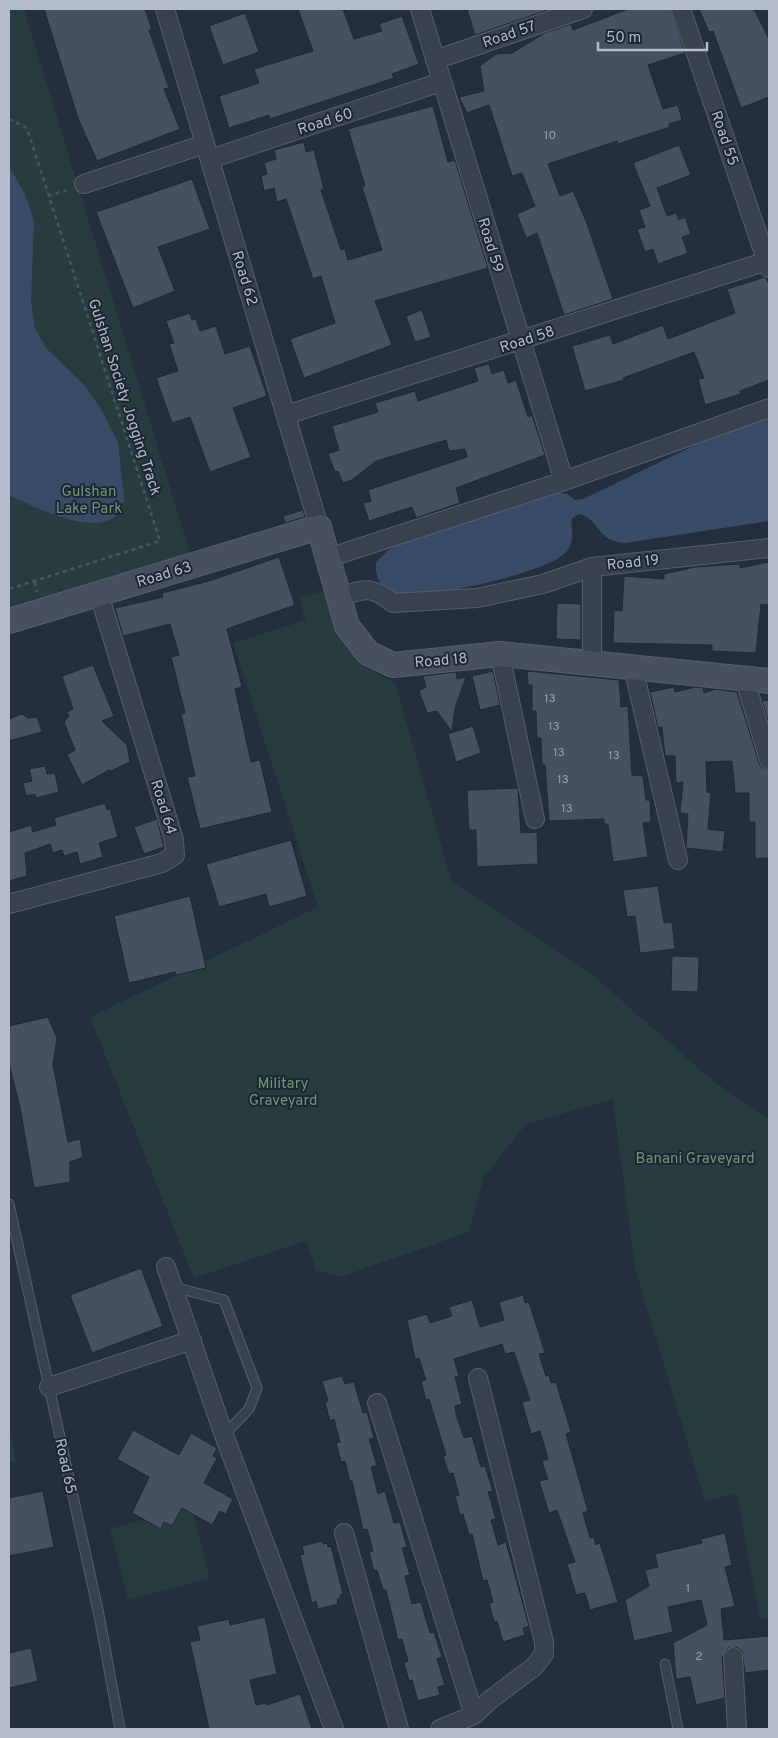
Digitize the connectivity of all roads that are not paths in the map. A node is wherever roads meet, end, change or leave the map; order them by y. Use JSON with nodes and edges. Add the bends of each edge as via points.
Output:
{"nodes":[{"id":1,"x":165,"y":9,"type":"edge"},
{"id":2,"x":420,"y":9,"type":"edge"},
{"id":3,"x":584,"y":9,"type":"edge"},
{"id":4,"x":681,"y":9,"type":"edge"},
{"id":5,"x":435,"y":60,"type":"junction"},
{"id":6,"x":441,"y":82,"type":"junction"},
{"id":7,"x":207,"y":151,"type":"junction"},
{"id":8,"x":84,"y":184,"type":"road end"},
{"id":9,"x":768,"y":264,"type":"edge"},
{"id":10,"x":520,"y":342,"type":"junction"},
{"id":11,"x":769,"y":408,"type":"edge"},
{"id":12,"x":286,"y":415,"type":"junction"},
{"id":13,"x":564,"y":480,"type":"junction"},
{"id":14,"x":324,"y":544,"type":"junction"},
{"id":15,"x":769,"y":548,"type":"edge"},
{"id":16,"x":592,"y":566,"type":"junction"},
{"id":17,"x":99,"y":594,"type":"junction"},
{"id":18,"x":339,"y":597,"type":"junction"},
{"id":19,"x":9,"y":620,"type":"edge"},
{"id":20,"x":500,"y":654,"type":"junction"},
{"id":21,"x":592,"y":663,"type":"junction"},
{"id":22,"x":633,"y":666,"type":"junction"},
{"id":23,"x":744,"y":678,"type":"junction"},
{"id":24,"x":769,"y":681,"type":"edge"},
{"id":25,"x":769,"y":760,"type":"edge"},
{"id":26,"x":535,"y":819,"type":"dead end"},
{"id":27,"x":678,"y":860,"type":"dead end"},
{"id":28,"x":9,"y":904,"type":"edge"},
{"id":29,"x":9,"y":1204,"type":"edge"},
{"id":30,"x":166,"y":1267,"type":"dead end"},
{"id":31,"x":173,"y":1287,"type":"junction"},
{"id":32,"x":192,"y":1340,"type":"junction"},
{"id":33,"x":478,"y":1378,"type":"dead end"},
{"id":34,"x":49,"y":1387,"type":"junction"},
{"id":35,"x":377,"y":1403,"type":"dead end"},
{"id":36,"x":224,"y":1435,"type":"junction"},
{"id":37,"x":344,"y":1533,"type":"dead end"},
{"id":38,"x":733,"y":1658,"type":"dead end"},
{"id":39,"x":664,"y":1664,"type":"dead end"},
{"id":40,"x":474,"y":1715,"type":"junction"},
{"id":41,"x":120,"y":1729,"type":"edge"},
{"id":42,"x":334,"y":1729,"type":"edge"},
{"id":43,"x":399,"y":1729,"type":"edge"},
{"id":44,"x":440,"y":1729,"type":"edge"},
{"id":45,"x":678,"y":1729,"type":"edge"},
{"id":46,"x":737,"y":1729,"type":"edge"}],
"edges":[{"from":1,"to":7,"type":"street","name":"Road 62"},
{"from":2,"to":5,"type":"street","name":"Road 59"},
{"from":3,"to":5,"type":"street","name":"Road 57"},
{"from":4,"to":9,"type":"street","name":"Road 55"},
{"from":5,"to":6,"type":"street","name":"Road 59"},
{"from":6,"to":7,"type":"street","name":"Road 60"},
{"from":6,"to":10,"type":"street","name":"Road 59"},
{"from":7,"to":8,"type":"street","name":"Road 60"},
{"from":7,"to":12,"type":"street","name":"Road 62"},
{"from":9,"to":10,"type":"street","name":"Road 58"},
{"from":10,"to":12,"type":"street","name":"Road 58"},
{"from":10,"to":13,"type":"street","name":"Road 59"},
{"from":11,"to":13,"type":"street"},
{"from":12,"to":14,"type":"street","name":"Road 62"},
{"from":13,"to":14,"type":"street"},
{"from":14,"to":17,"type":"street","name":"Road 63"},
{"from":14,"to":18,"type":"street","name":"Road 18"},
{"from":15,"to":16,"type":"street","name":"Road 19"},
{"from":16,"to":18,"type":"street","via":[[543,584],[477,598],[393,604],[375,590],[364,589]]},
{"from":16,"to":21,"type":"street","name":"Road 19"},
{"from":17,"to":19,"type":"street","name":"Road 63"},
{"from":17,"to":28,"type":"street","name":"Road 64","via":[[174,840],[175,855],[162,863]]},
{"from":18,"to":20,"type":"street","name":"Road 18","via":[[347,626],[368,653],[393,664]]},
{"from":20,"to":21,"type":"street","name":"Road 18"},
{"from":20,"to":26,"type":"street"},
{"from":21,"to":22,"type":"street","name":"Road 18"},
{"from":22,"to":23,"type":"street","name":"Road 18"},
{"from":22,"to":27,"type":"street"},
{"from":23,"to":24,"type":"street","name":"Road 18"},
{"from":23,"to":25,"type":"street"},
{"from":29,"to":34,"type":"lane","name":"Road 65"},
{"from":30,"to":31,"type":"street"},
{"from":31,"to":32,"type":"street"},
{"from":31,"to":36,"type":"lane","via":[[224,1300],[257,1388],[249,1410]]},
{"from":32,"to":34,"type":"street"},
{"from":32,"to":36,"type":"street"},
{"from":33,"to":40,"type":"street","via":[[544,1642],[544,1654],[535,1666]]},
{"from":34,"to":41,"type":"lane","name":"Road 65","via":[[99,1615]]},
{"from":35,"to":40,"type":"street"},
{"from":36,"to":42,"type":"street"},
{"from":37,"to":43,"type":"street"},
{"from":38,"to":46,"type":"street"},
{"from":39,"to":45,"type":"lane"},
{"from":40,"to":44,"type":"street"}]}
